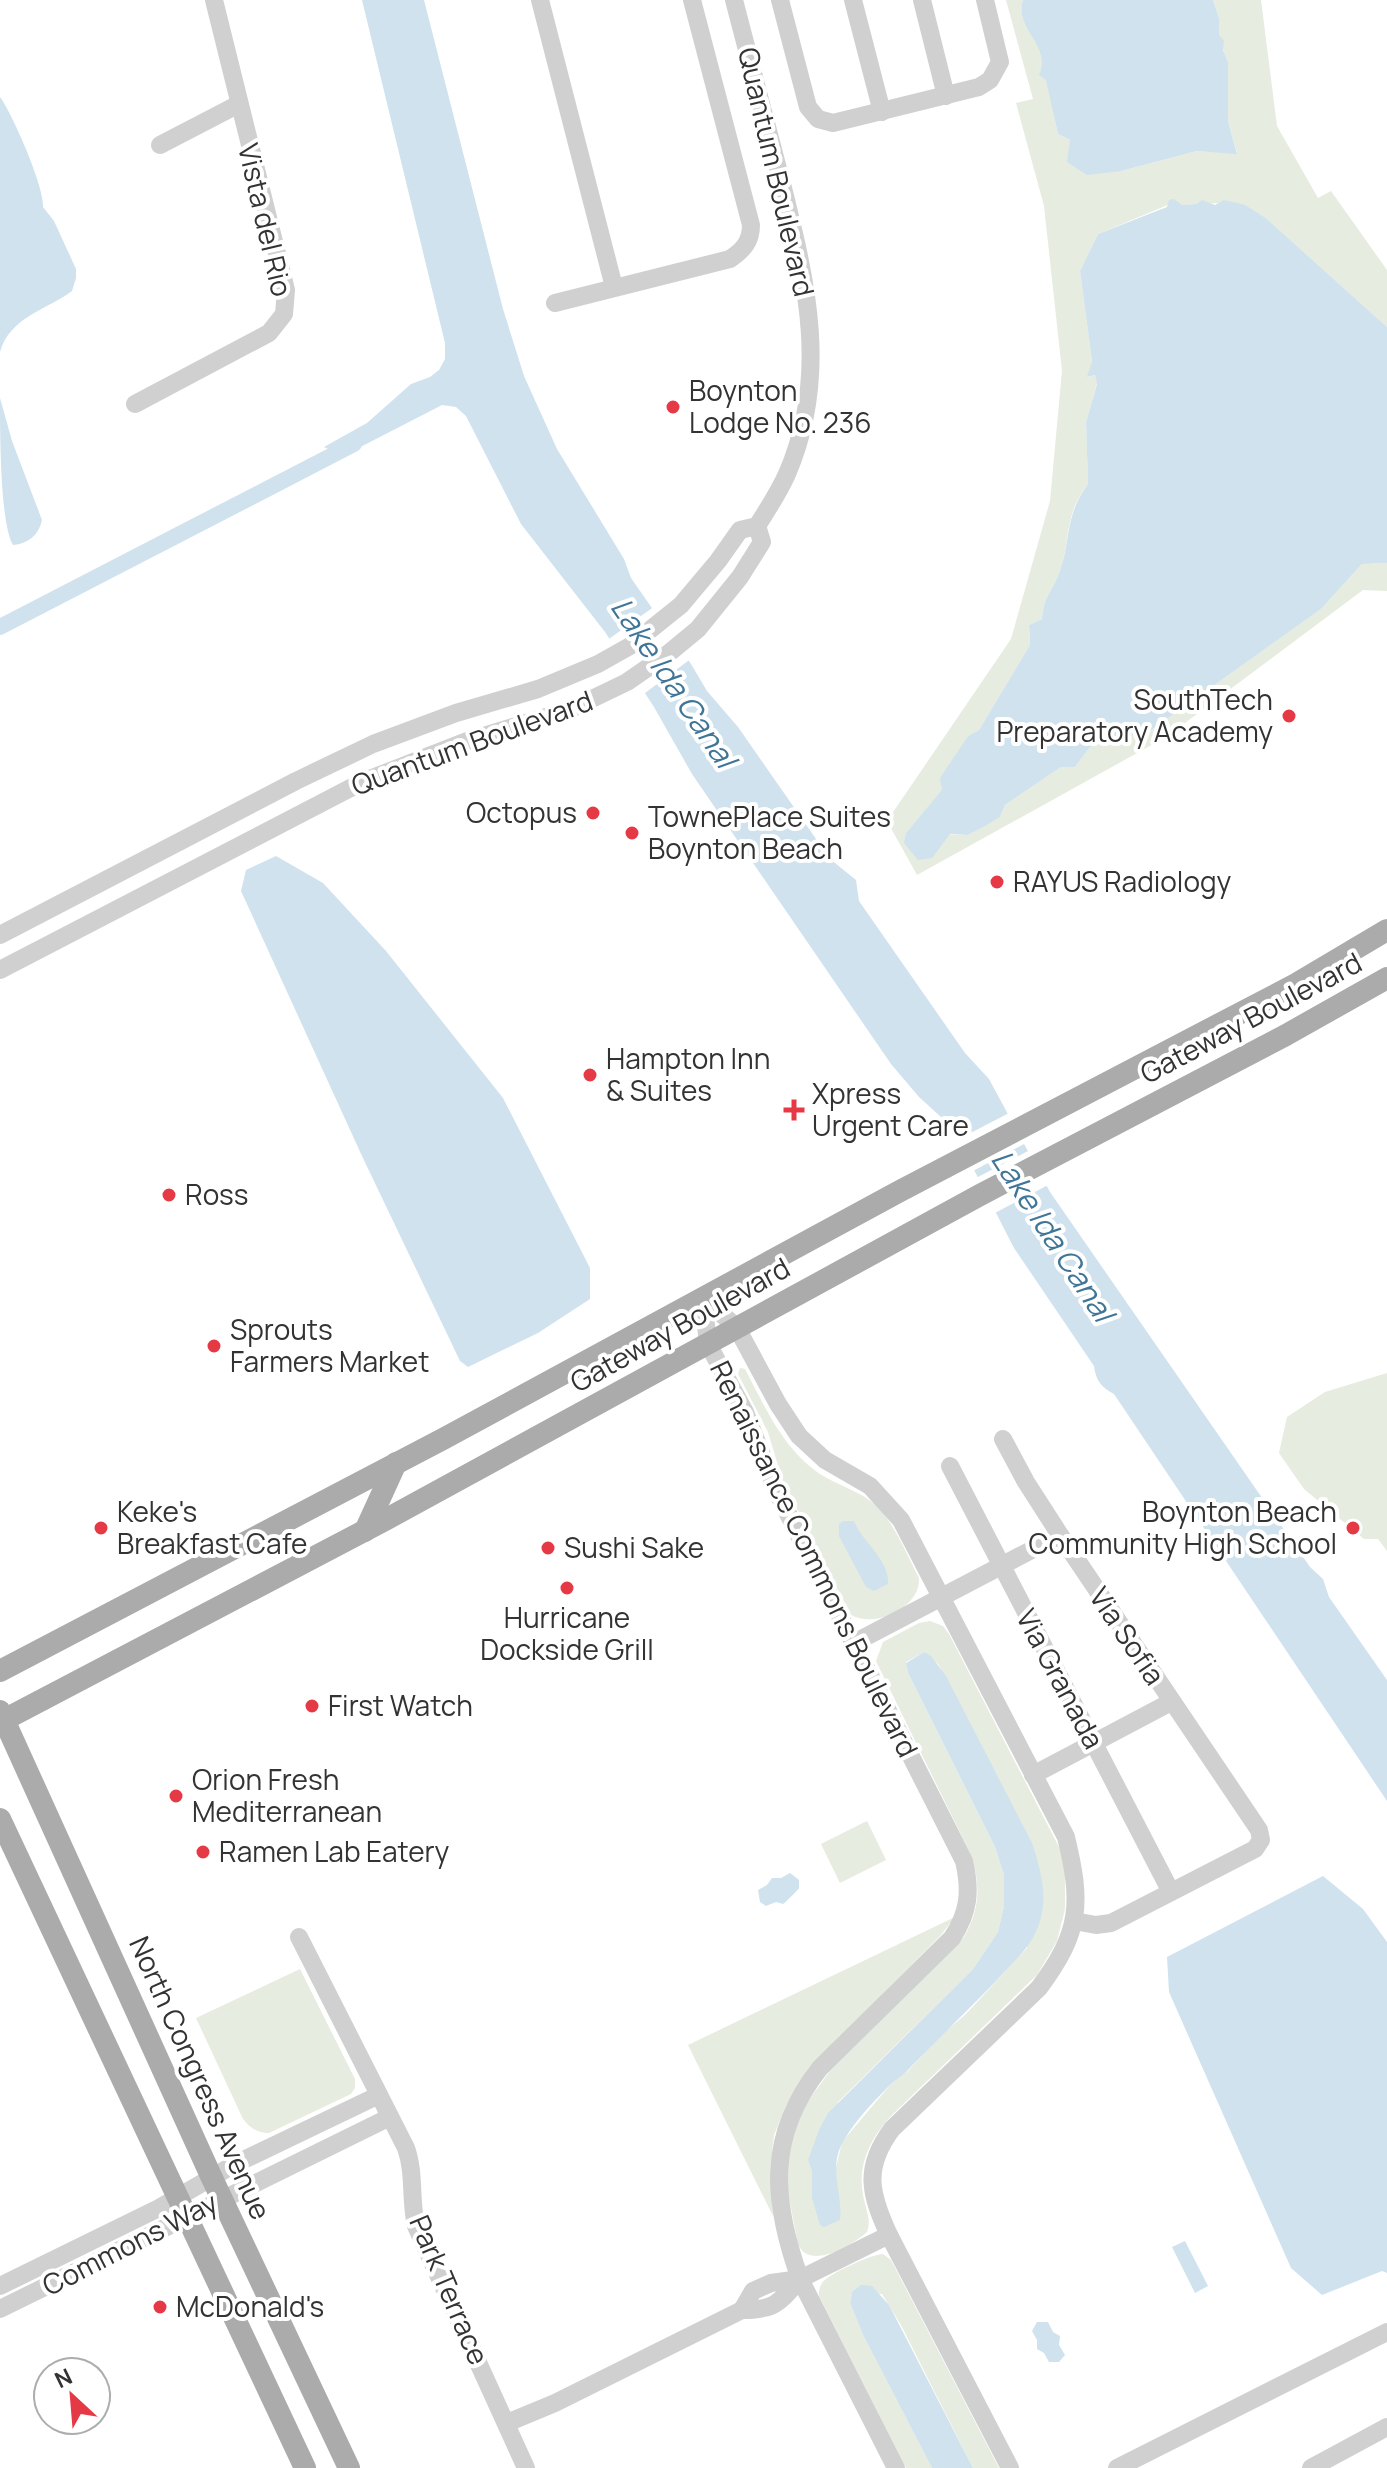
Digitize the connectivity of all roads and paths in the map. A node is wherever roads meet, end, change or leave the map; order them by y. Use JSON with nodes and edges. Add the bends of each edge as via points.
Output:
{"nodes":[{"id":1,"x":214,"y":0,"type":"edge"},
{"id":2,"x":540,"y":0,"type":"edge"},
{"id":3,"x":692,"y":0,"type":"edge"},
{"id":4,"x":734,"y":0,"type":"edge"},
{"id":5,"x":780,"y":0,"type":"edge"},
{"id":6,"x":853,"y":0,"type":"edge"},
{"id":7,"x":922,"y":0,"type":"edge"},
{"id":8,"x":985,"y":0,"type":"edge"},
{"id":9,"x":946,"y":96,"type":"junction"},
{"id":10,"x":239,"y":104,"type":"junction"},
{"id":11,"x":882,"y":112,"type":"junction"},
{"id":12,"x":160,"y":145,"type":"dead end"},
{"id":13,"x":614,"y":287,"type":"junction"},
{"id":14,"x":555,"y":303,"type":"dead end"},
{"id":15,"x":135,"y":404,"type":"dead end"},
{"id":16,"x":757,"y":526,"type":"junction"},
{"id":17,"x":1387,"y":930,"type":"edge"},
{"id":18,"x":0,"y":935,"type":"edge"},
{"id":19,"x":0,"y":970,"type":"edge"},
{"id":20,"x":1387,"y":978,"type":"edge"},
{"id":21,"x":703,"y":1297,"type":"junction"},
{"id":22,"x":737,"y":1328,"type":"junction"},
{"id":23,"x":708,"y":1344,"type":"junction"},
{"id":24,"x":1003,"y":1439,"type":"dead end"},
{"id":25,"x":396,"y":1463,"type":"junction"},
{"id":26,"x":950,"y":1466,"type":"dead end"},
{"id":27,"x":365,"y":1531,"type":"junction"},
{"id":28,"x":1060,"y":1535,"type":"junction"},
{"id":29,"x":1002,"y":1567,"type":"junction"},
{"id":30,"x":942,"y":1599,"type":"junction"},
{"id":31,"x":854,"y":1643,"type":"junction"},
{"id":32,"x":0,"y":1671,"type":"edge"},
{"id":33,"x":1171,"y":1702,"type":"junction"},
{"id":34,"x":1,"y":1718,"type":"edge"},
{"id":35,"x":1093,"y":1743,"type":"junction"},
{"id":36,"x":1033,"y":1775,"type":"junction"},
{"id":37,"x":0,"y":1819,"type":"edge"},
{"id":38,"x":1171,"y":1892,"type":"junction"},
{"id":39,"x":1074,"y":1921,"type":"junction"},
{"id":40,"x":299,"y":1937,"type":"dead end"},
{"id":41,"x":377,"y":2096,"type":"junction"},
{"id":42,"x":390,"y":2117,"type":"junction"},
{"id":43,"x":211,"y":2176,"type":"junction"},
{"id":44,"x":221,"y":2198,"type":"junction"},
{"id":45,"x":182,"y":2208,"type":"junction"},
{"id":46,"x":889,"y":2235,"type":"junction"},
{"id":47,"x":800,"y":2279,"type":"junction"},
{"id":48,"x":0,"y":2286,"type":"edge"},
{"id":49,"x":0,"y":2309,"type":"edge"},
{"id":50,"x":1385,"y":2332,"type":"edge"},
{"id":51,"x":507,"y":2423,"type":"junction"},
{"id":52,"x":1387,"y":2427,"type":"edge"},
{"id":53,"x":1151,"y":2451,"type":"junction"},
{"id":54,"x":305,"y":2468,"type":"edge"},
{"id":55,"x":349,"y":2468,"type":"edge"},
{"id":56,"x":526,"y":2468,"type":"edge"},
{"id":57,"x":896,"y":2468,"type":"edge"},
{"id":58,"x":1010,"y":2468,"type":"edge"},
{"id":59,"x":1117,"y":2468,"type":"edge"},
{"id":60,"x":1160,"y":2468,"type":"edge"},
{"id":61,"x":1311,"y":2468,"type":"edge"}],
"edges":[{"from":1,"to":10,"type":"street","name":"Vista del Rio"},
{"from":2,"to":13,"type":"street"},
{"from":3,"to":13,"type":"street","via":[[751,235],[730,259]]},
{"from":4,"to":16,"type":"street","name":"Quantum Boulevard","via":[[804,275],[810,331],[808,391],[797,448]]},
{"from":5,"to":11,"type":"street","via":[[812,115],[833,123]]},
{"from":6,"to":11,"type":"street"},
{"from":7,"to":9,"type":"street"},
{"from":8,"to":9,"type":"street","via":[[999,51],[997,72],[979,87]]},
{"from":9,"to":11,"type":"street"},
{"from":10,"to":12,"type":"street"},
{"from":10,"to":15,"type":"street","name":"Vista del Rio","via":[[286,290],[284,314],[269,333]]},
{"from":13,"to":14,"type":"street"},
{"from":16,"to":18,"type":"street","name":"Quantum Boulevard","via":[[740,530],[681,605],[598,664],[373,744]]},
{"from":16,"to":19,"type":"street","name":"Quantum Boulevard","via":[[762,542],[698,629],[614,689],[569,710],[461,743],[362,782]]},
{"from":17,"to":21,"type":"main road","name":"Gateway Boulevard","via":[[1296,984]]},
{"from":20,"to":22,"type":"main road","name":"Gateway Boulevard"},
{"from":21,"to":22,"type":"street","name":"Renaissance Commons Boulevard"},
{"from":21,"to":23,"type":"street","name":"Renaissance Commons Boulevard"},
{"from":21,"to":25,"type":"main road","name":"Gateway Boulevard"},
{"from":22,"to":23,"type":"main road","name":"Gateway Boulevard"},
{"from":22,"to":30,"type":"street","name":"Renaissance Commons Boulevard","via":[[799,1436],[886,1501]]},
{"from":23,"to":27,"type":"main road","name":"Gateway Boulevard"},
{"from":23,"to":31,"type":"street","name":"Renaissance Commons Boulevard"},
{"from":24,"to":28,"type":"street","name":"Via Sofia"},
{"from":25,"to":27,"type":"main road"},
{"from":25,"to":32,"type":"main road","name":"Gateway Boulevard"},
{"from":26,"to":29,"type":"street","name":"Via Granada"},
{"from":27,"to":34,"type":"main road","name":"Gateway Boulevard"},
{"from":28,"to":29,"type":"street"},
{"from":28,"to":33,"type":"street","name":"Via Sofia"},
{"from":29,"to":30,"type":"street"},
{"from":29,"to":35,"type":"street","name":"Via Granada"},
{"from":30,"to":31,"type":"street"},
{"from":30,"to":36,"type":"street","name":"Renaissance Commons Boulevard"},
{"from":31,"to":47,"type":"street","name":"Renaissance Commons Boulevard","via":[[964,1861],[969,1899],[952,1938],[820,2068],[790,2115],[780,2150],[779,2196]]},
{"from":33,"to":35,"type":"street"},
{"from":33,"to":38,"type":"street","name":"Via Sofia","via":[[1261,1840],[1255,1849]]},
{"from":34,"to":43,"type":"main road","name":"North Congress Avenue"},
{"from":35,"to":36,"type":"street"},
{"from":35,"to":38,"type":"street","name":"Via Granada"},
{"from":36,"to":39,"type":"street","name":"Renaissance Commons Boulevard","via":[[1066,1837],[1077,1882]]},
{"from":37,"to":45,"type":"main road"},
{"from":38,"to":39,"type":"street","via":[[1111,1923]]},
{"from":39,"to":46,"type":"street","name":"Renaissance Commons Boulevard","via":[[1039,1988],[883,2140],[871,2180]]},
{"from":40,"to":41,"type":"street","name":"Park Terrace"},
{"from":41,"to":42,"type":"street","name":"Park Terrace"},
{"from":41,"to":43,"type":"street","name":"Commons Way"},
{"from":42,"to":44,"type":"street","name":"Commons Way"},
{"from":42,"to":51,"type":"street","name":"Park Terrace","via":[[411,2164],[416,2226]]},
{"from":43,"to":44,"type":"main road","name":"North Congress Avenue"},
{"from":43,"to":45,"type":"street","name":"Commons Way"},
{"from":44,"to":45,"type":"street","name":"Commons Way"},
{"from":44,"to":55,"type":"main road","name":"North Congress Avenue"},
{"from":45,"to":48,"type":"street","name":"Commons Way"},
{"from":45,"to":49,"type":"street","name":"Commons Way"},
{"from":45,"to":54,"type":"main road"},
{"from":46,"to":47,"type":"street"},
{"from":46,"to":58,"type":"street","name":"Renaissance Commons Boulevard"},
{"from":47,"to":51,"type":"street","via":[[753,2291],[742,2310]]},
{"from":47,"to":57,"type":"street","name":"Renaissance Commons Boulevard"},
{"from":50,"to":53,"type":"street"},
{"from":51,"to":56,"type":"street","name":"Park Terrace"},
{"from":52,"to":61,"type":"street"},
{"from":53,"to":59,"type":"street"},
{"from":53,"to":60,"type":"street"}]}
